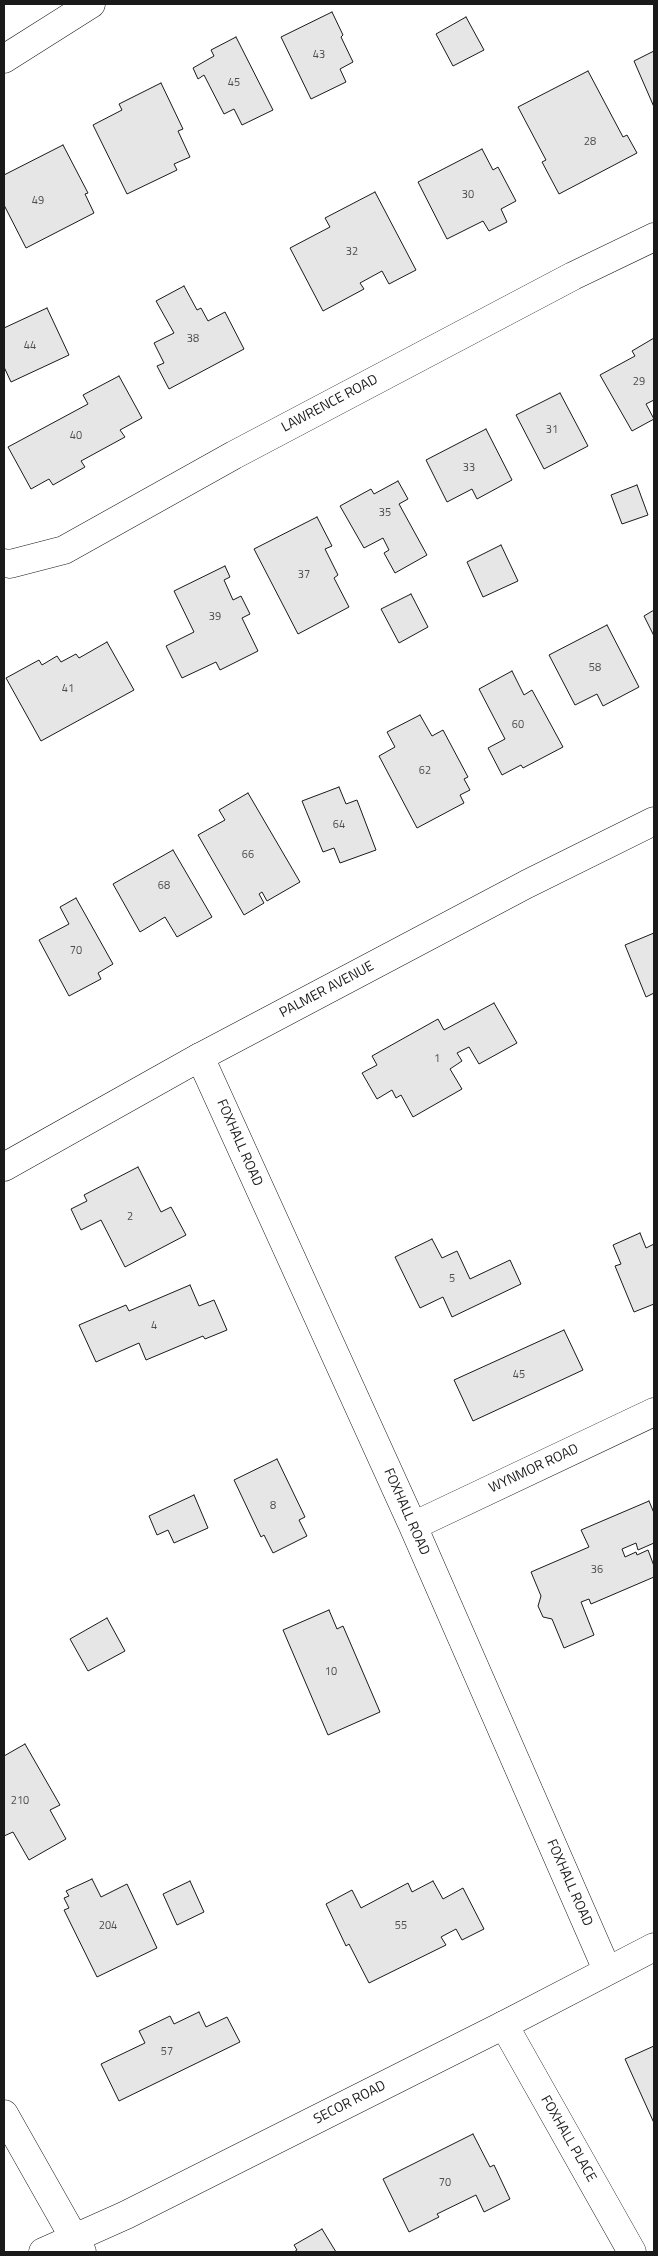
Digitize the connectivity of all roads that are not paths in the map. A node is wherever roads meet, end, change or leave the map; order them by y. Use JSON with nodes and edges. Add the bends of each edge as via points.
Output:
{"nodes":[{"id":1,"x":91,"y":4,"type":"edge"},
{"id":2,"x":4,"y":59,"type":"edge"},
{"id":3,"x":654,"y":237,"type":"edge"},
{"id":4,"x":4,"y":563,"type":"edge"},
{"id":5,"x":654,"y":821,"type":"edge"},
{"id":6,"x":200,"y":1057,"type":"junction"},
{"id":7,"x":4,"y":1167,"type":"edge"},
{"id":8,"x":654,"y":1412,"type":"edge"},
{"id":9,"x":413,"y":1526,"type":"junction"},
{"id":10,"x":654,"y":1947,"type":"edge"},
{"id":11,"x":608,"y":1970,"type":"junction"},
{"id":12,"x":504,"y":2025,"type":"junction"},
{"id":13,"x":4,"y":2114,"type":"edge"},
{"id":14,"x":78,"y":2245,"type":"edge"},
{"id":15,"x":43,"y":2252,"type":"edge"},
{"id":16,"x":632,"y":2252,"type":"edge"}],
"edges":[{"from":1,"to":2,"type":"street"},
{"from":3,"to":4,"type":"street","name":"LAWRENCE ROAD","via":[[573,276],[234,455],[64,550]]},
{"from":5,"to":6,"type":"street","name":"PALMER AVENUE"},
{"from":6,"to":7,"type":"street","name":"PALMER AVENUE"},
{"from":6,"to":9,"type":"street","name":"FOXHALL ROAD"},
{"from":8,"to":9,"type":"street","name":"WYNMOR ROAD"},
{"from":9,"to":11,"type":"street","name":"FOXHALL ROAD"},
{"from":10,"to":11,"type":"street","name":"SECOR ROAD"},
{"from":11,"to":12,"type":"street","name":"SECOR ROAD"},
{"from":12,"to":14,"type":"street","name":"SECOR ROAD","via":[[126,2215]]},
{"from":12,"to":16,"type":"street","name":"FOXHALL PLACE"},
{"from":13,"to":14,"type":"street"},
{"from":14,"to":15,"type":"street","name":"SECOR ROAD"}]}
